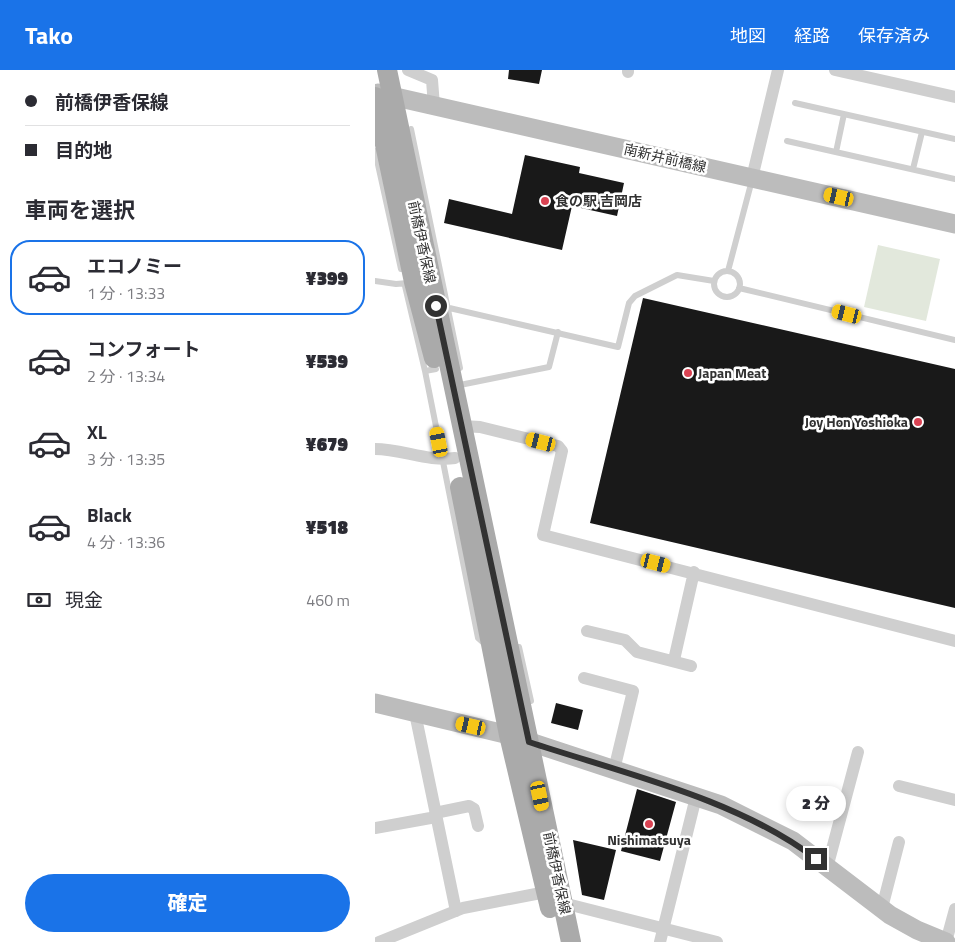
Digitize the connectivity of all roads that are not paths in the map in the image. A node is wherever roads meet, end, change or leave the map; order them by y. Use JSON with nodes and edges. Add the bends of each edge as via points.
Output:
{"nodes":[{"id":1,"x":387,"y":70,"type":"edge"},
{"id":2,"x":408,"y":70,"type":"edge"},
{"id":3,"x":778,"y":70,"type":"edge"},
{"id":4,"x":835,"y":70,"type":"edge"},
{"id":5,"x":381,"y":95,"type":"edge"},
{"id":6,"x":955,"y":97,"type":"edge"},
{"id":7,"x":795,"y":103,"type":"dead end"},
{"id":8,"x":434,"y":106,"type":"junction"},
{"id":9,"x":844,"y":114,"type":"junction"},
{"id":10,"x":411,"y":129,"type":"dead end"},
{"id":11,"x":922,"y":132,"type":"junction"},
{"id":12,"x":955,"y":139,"type":"edge"},
{"id":13,"x":787,"y":141,"type":"dead end"},
{"id":14,"x":375,"y":151,"type":"edge"},
{"id":15,"x":837,"y":152,"type":"junction"},
{"id":16,"x":384,"y":167,"type":"junction"},
{"id":17,"x":913,"y":169,"type":"junction"},
{"id":18,"x":752,"y":178,"type":"junction"},
{"id":19,"x":955,"y":178,"type":"edge"},
{"id":20,"x":416,"y":182,"type":"junction"},
{"id":21,"x":955,"y":224,"type":"edge"},
{"id":22,"x":728,"y":271,"type":"junction"},
{"id":23,"x":375,"y":281,"type":"edge"},
{"id":24,"x":714,"y":281,"type":"junction"},
{"id":25,"x":409,"y":283,"type":"junction"},
{"id":26,"x":739,"y":288,"type":"junction"},
{"id":27,"x":442,"y":307,"type":"junction"},
{"id":28,"x":558,"y":332,"type":"junction"},
{"id":29,"x":955,"y":340,"type":"edge"},
{"id":30,"x":460,"y":388,"type":"junction"},
{"id":31,"x":469,"y":426,"type":"junction"},
{"id":32,"x":375,"y":449,"type":"edge"},
{"id":33,"x":449,"y":459,"type":"junction"},
{"id":34,"x":469,"y":498,"type":"junction"},
{"id":35,"x":693,"y":572,"type":"junction"},
{"id":36,"x":587,"y":631,"type":"dead end"},
{"id":37,"x":955,"y":641,"type":"edge"},
{"id":38,"x":505,"y":642,"type":"junction"},
{"id":39,"x":674,"y":660,"type":"junction"},
{"id":40,"x":691,"y":666,"type":"dead end"},
{"id":41,"x":584,"y":678,"type":"dead end"},
{"id":42,"x":531,"y":701,"type":"dead end"},
{"id":43,"x":375,"y":703,"type":"edge"},
{"id":44,"x":415,"y":713,"type":"junction"},
{"id":45,"x":509,"y":735,"type":"junction"},
{"id":46,"x":529,"y":742,"type":"junction"},
{"id":47,"x":857,"y":752,"type":"dead end"},
{"id":48,"x":615,"y":770,"type":"junction"},
{"id":49,"x":899,"y":786,"type":"dead end"},
{"id":50,"x":696,"y":797,"type":"junction"},
{"id":51,"x":955,"y":800,"type":"edge"},
{"id":52,"x":435,"y":815,"type":"junction"},
{"id":53,"x":478,"y":826,"type":"dead end"},
{"id":54,"x":375,"y":828,"type":"edge"},
{"id":55,"x":899,"y":842,"type":"dead end"},
{"id":56,"x":827,"y":868,"type":"junction"},
{"id":57,"x":546,"y":892,"type":"junction"},
{"id":58,"x":563,"y":903,"type":"junction"},
{"id":59,"x":882,"y":908,"type":"junction"},
{"id":60,"x":955,"y":909,"type":"edge"},
{"id":61,"x":456,"y":911,"type":"junction"},
{"id":62,"x":663,"y":929,"type":"junction"},
{"id":63,"x":379,"y":942,"type":"edge"},
{"id":64,"x":557,"y":942,"type":"edge"},
{"id":65,"x":571,"y":942,"type":"edge"},
{"id":66,"x":659,"y":942,"type":"edge"},
{"id":67,"x":717,"y":942,"type":"edge"},
{"id":68,"x":946,"y":942,"type":"edge"}],
"edges":[{"from":1,"to":5,"type":"main road","name":"前橋伊香保線"},
{"from":2,"to":8,"type":"street","via":[[433,80]]},
{"from":3,"to":18,"type":"street"},
{"from":4,"to":6,"type":"street"},
{"from":5,"to":8,"type":"street","name":"南新井前橋線"},
{"from":5,"to":16,"type":"main road","name":"前橋伊香保線"},
{"from":5,"to":20,"type":"main road","name":"前橋伊香保線"},
{"from":7,"to":9,"type":"lane"},
{"from":8,"to":18,"type":"street","name":"南新井前橋線"},
{"from":9,"to":11,"type":"lane"},
{"from":9,"to":15,"type":"lane"},
{"from":10,"to":20,"type":"lane"},
{"from":11,"to":12,"type":"lane"},
{"from":11,"to":17,"type":"lane"},
{"from":13,"to":15,"type":"lane"},
{"from":14,"to":16,"type":"lane"},
{"from":15,"to":17,"type":"lane"},
{"from":16,"to":25,"type":"main road","name":"前橋伊香保線"},
{"from":17,"to":19,"type":"lane"},
{"from":18,"to":21,"type":"street","name":"南新井前橋線"},
{"from":18,"to":22,"type":"lane"},
{"from":20,"to":27,"type":"main road","name":"前橋伊香保線"},
{"from":22,"to":24,"type":"lane","via":[[720,272]]},
{"from":22,"to":26,"type":"lane","via":[[737,275]]},
{"from":23,"to":25,"type":"lane"},
{"from":24,"to":26,"type":"lane","via":[[715,291],[722,297],[731,297]]},
{"from":24,"to":28,"type":"lane","via":[[677,275],[635,296],[629,304],[618,347]]},
{"from":25,"to":33,"type":"main road","name":"前橋伊香保線"},
{"from":26,"to":29,"type":"lane"},
{"from":27,"to":28,"type":"lane"},
{"from":27,"to":30,"type":"main road","name":"前橋伊香保線"},
{"from":28,"to":30,"type":"lane","via":[[549,367]]},
{"from":30,"to":31,"type":"main road","name":"前橋伊香保線"},
{"from":31,"to":34,"type":"main road","name":"前橋伊香保線"},
{"from":31,"to":35,"type":"street","via":[[558,446],[562,451],[543,535]]},
{"from":32,"to":33,"type":"street","via":[[395,449]]},
{"from":33,"to":34,"type":"main road","name":"前橋伊香保線"},
{"from":34,"to":38,"type":"main road","name":"前橋伊香保線"},
{"from":34,"to":38,"type":"lane","via":[[479,638]]},
{"from":35,"to":37,"type":"street"},
{"from":35,"to":39,"type":"street"},
{"from":36,"to":39,"type":"street","via":[[625,640],[637,652]]},
{"from":38,"to":42,"type":"lane"},
{"from":38,"to":45,"type":"main road","name":"前橋伊香保線"},
{"from":38,"to":46,"type":"main road","name":"前橋伊香保線"},
{"from":39,"to":40,"type":"street"},
{"from":41,"to":48,"type":"street","via":[[633,691]]},
{"from":43,"to":44,"type":"street"},
{"from":44,"to":45,"type":"street"},
{"from":44,"to":52,"type":"street"},
{"from":45,"to":46,"type":"street"},
{"from":45,"to":57,"type":"main road","name":"前橋伊香保線"},
{"from":46,"to":48,"type":"street"},
{"from":46,"to":58,"type":"main road","name":"前橋伊香保線"},
{"from":47,"to":56,"type":"street"},
{"from":48,"to":50,"type":"street"},
{"from":49,"to":51,"type":"street"},
{"from":50,"to":56,"type":"street","via":[[721,805],[793,841]]},
{"from":50,"to":62,"type":"street"},
{"from":52,"to":53,"type":"street","via":[[469,806],[474,809]]},
{"from":52,"to":54,"type":"street"},
{"from":52,"to":61,"type":"street"},
{"from":55,"to":59,"type":"street"},
{"from":56,"to":59,"type":"street"},
{"from":57,"to":61,"type":"street"},
{"from":57,"to":64,"type":"main road","name":"前橋伊香保線"},
{"from":58,"to":62,"type":"street"},
{"from":58,"to":65,"type":"main road","name":"前橋伊香保線"},
{"from":59,"to":68,"type":"street","via":[[917,930]]},
{"from":60,"to":68,"type":"street"},
{"from":61,"to":63,"type":"street"},
{"from":62,"to":66,"type":"street"},
{"from":62,"to":67,"type":"street"}]}
